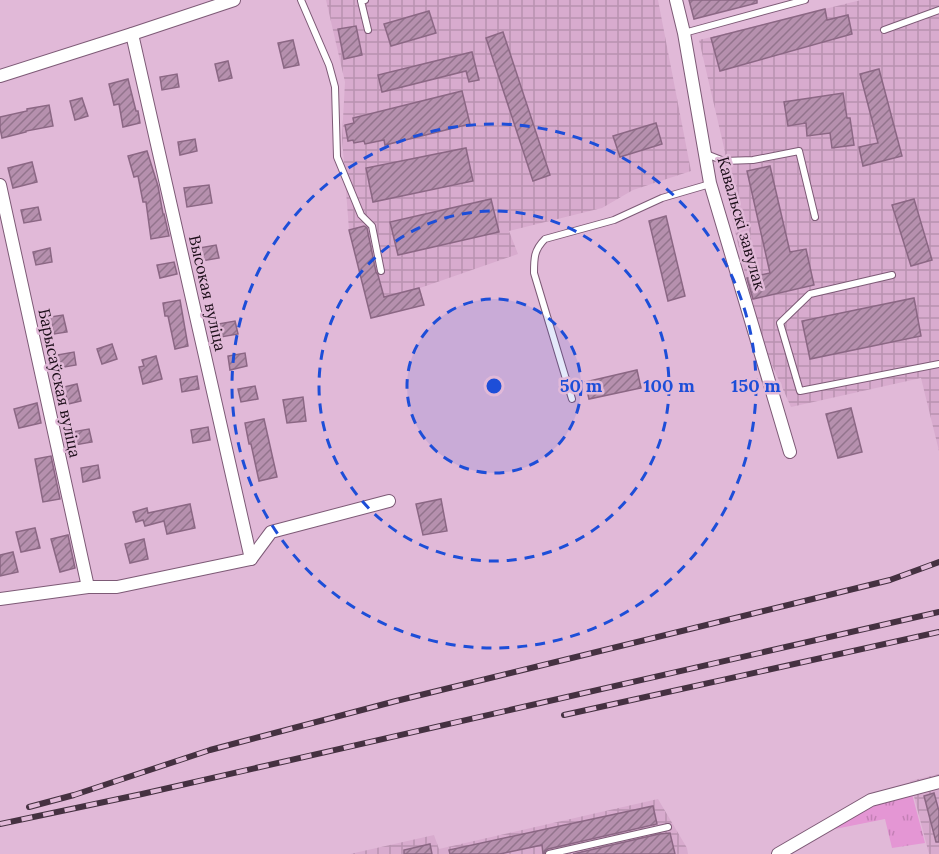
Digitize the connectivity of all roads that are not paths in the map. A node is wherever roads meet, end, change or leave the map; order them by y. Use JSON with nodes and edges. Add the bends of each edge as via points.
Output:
{"nodes":[{"id":1,"x":234,"y":0,"type":"edge"},
{"id":2,"x":301,"y":0,"type":"edge"},
{"id":3,"x":365,"y":0,"type":"edge"},
{"id":4,"x":676,"y":0,"type":"edge"},
{"id":5,"x":805,"y":0,"type":"edge"},
{"id":6,"x":939,"y":10,"type":"edge"},
{"id":7,"x":368,"y":30,"type":"dead end"},
{"id":8,"x":884,"y":30,"type":"dead end"},
{"id":9,"x":684,"y":33,"type":"junction"},
{"id":10,"x":132,"y":34,"type":"junction"},
{"id":11,"x":0,"y":76,"type":"edge"},
{"id":12,"x":705,"y":154,"type":"junction"},
{"id":13,"x":710,"y":183,"type":"junction"},
{"id":14,"x":0,"y":185,"type":"edge"},
{"id":15,"x":815,"y":217,"type":"dead end"},
{"id":16,"x":381,"y":271,"type":"dead end"},
{"id":17,"x":892,"y":275,"type":"dead end"},
{"id":18,"x":939,"y":364,"type":"edge"},
{"id":19,"x":572,"y":399,"type":"dead end"},
{"id":20,"x":790,"y":452,"type":"dead end"},
{"id":21,"x":389,"y":501,"type":"dead end"},
{"id":22,"x":251,"y":559,"type":"junction"},
{"id":23,"x":88,"y":587,"type":"junction"},
{"id":24,"x":0,"y":598,"type":"edge"},
{"id":25,"x":939,"y":782,"type":"edge"},
{"id":26,"x":669,"y":827,"type":"dead end"},
{"id":27,"x":549,"y":854,"type":"edge"},
{"id":28,"x":778,"y":854,"type":"edge"}],
"edges":[{"from":1,"to":10,"type":"street"},
{"from":2,"to":16,"type":"lane","via":[[335,87],[337,158],[360,215],[372,226]]},
{"from":3,"to":7,"type":"lane","via":[[361,1]]},
{"from":4,"to":9,"type":"street","name":"Кавальскі завулак"},
{"from":5,"to":9,"type":"lane"},
{"from":6,"to":8,"type":"lane"},
{"from":9,"to":12,"type":"street","name":"Кавальскі завулак"},
{"from":10,"to":11,"type":"street"},
{"from":10,"to":22,"type":"street","name":"Высокая вуліца"},
{"from":12,"to":13,"type":"street","name":"Кавальскі завулак"},
{"from":12,"to":15,"type":"lane","via":[[723,161],[799,151]]},
{"from":13,"to":19,"type":"lane","via":[[662,198],[614,220],[545,239],[538,246],[534,273]]},
{"from":13,"to":20,"type":"street","name":"Кавальскі завулак"},
{"from":14,"to":23,"type":"street","name":"Барысаўская вуліца"},
{"from":17,"to":18,"type":"lane","via":[[810,294],[780,323],[800,391]]},
{"from":21,"to":22,"type":"street","via":[[270,532]]},
{"from":22,"to":23,"type":"street","via":[[117,587]]},
{"from":23,"to":24,"type":"street"},
{"from":25,"to":28,"type":"street","via":[[871,800]]},
{"from":26,"to":27,"type":"lane"}]}
